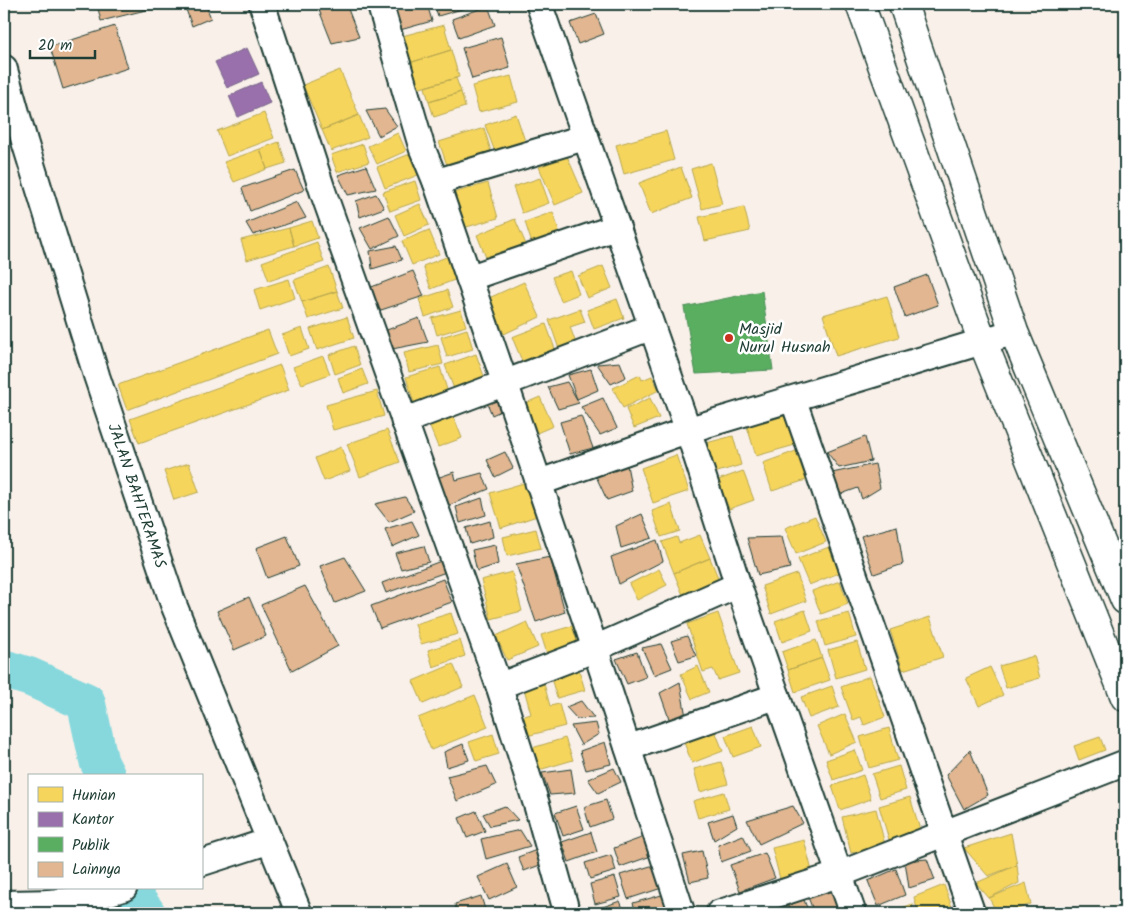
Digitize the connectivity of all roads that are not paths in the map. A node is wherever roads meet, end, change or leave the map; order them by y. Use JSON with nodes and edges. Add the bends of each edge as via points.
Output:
{"nodes":[{"id":1,"x":380,"y":4,"type":"edge"},
{"id":2,"x":539,"y":4,"type":"edge"},
{"id":3,"x":860,"y":4,"type":"edge"},
{"id":4,"x":903,"y":4,"type":"edge"},
{"id":5,"x":269,"y":6,"type":"edge"},
{"id":6,"x":4,"y":68,"type":"edge"},
{"id":7,"x":586,"y":137,"type":"junction"},
{"id":8,"x":436,"y":182,"type":"junction"},
{"id":9,"x":617,"y":227,"type":"junction"},
{"id":10,"x":469,"y":278,"type":"junction"},
{"id":11,"x":651,"y":327,"type":"junction"},
{"id":12,"x":1014,"y":332,"type":"junction"},
{"id":13,"x":982,"y":340,"type":"junction"},
{"id":14,"x":505,"y":383,"type":"junction"},
{"id":15,"x":793,"y":399,"type":"junction"},
{"id":16,"x":404,"y":421,"type":"junction"},
{"id":17,"x":688,"y":430,"type":"junction"},
{"id":18,"x":538,"y":483,"type":"junction"},
{"id":19,"x":738,"y":585,"type":"junction"},
{"id":20,"x":1125,"y":600,"type":"edge"},
{"id":21,"x":595,"y":648,"type":"junction"},
{"id":22,"x":500,"y":686,"type":"junction"},
{"id":23,"x":777,"y":696,"type":"junction"},
{"id":24,"x":1125,"y":697,"type":"edge"},
{"id":25,"x":628,"y":748,"type":"junction"},
{"id":26,"x":1125,"y":763,"type":"edge"},
{"id":27,"x":945,"y":834,"type":"junction"},
{"id":28,"x":269,"y":841,"type":"junction"},
{"id":29,"x":202,"y":863,"type":"edge"},
{"id":30,"x":840,"y":874,"type":"junction"},
{"id":31,"x":117,"y":890,"type":"edge"},
{"id":32,"x":4,"y":903,"type":"edge"},
{"id":33,"x":299,"y":913,"type":"edge"},
{"id":34,"x":567,"y":913,"type":"edge"},
{"id":35,"x":682,"y":913,"type":"edge"},
{"id":36,"x":719,"y":913,"type":"edge"},
{"id":37,"x":853,"y":913,"type":"edge"},
{"id":38,"x":972,"y":913,"type":"edge"}],
"edges":[{"from":1,"to":8,"type":"street","via":[[422,148]]},
{"from":2,"to":7,"type":"street"},
{"from":3,"to":13,"type":"highway"},
{"from":4,"to":12,"type":"highway"},
{"from":5,"to":16,"type":"street","via":[[323,192]]},
{"from":6,"to":28,"type":"street","name":"JALAN BAHTERAMAS","via":[[97,377],[173,603]]},
{"from":7,"to":8,"type":"street"},
{"from":7,"to":9,"type":"street"},
{"from":8,"to":10,"type":"street"},
{"from":9,"to":10,"type":"street"},
{"from":9,"to":11,"type":"street"},
{"from":10,"to":14,"type":"street"},
{"from":11,"to":14,"type":"street"},
{"from":11,"to":17,"type":"street"},
{"from":12,"to":13,"type":"street"},
{"from":12,"to":20,"type":"highway"},
{"from":13,"to":15,"type":"street"},
{"from":13,"to":24,"type":"highway"},
{"from":14,"to":16,"type":"street"},
{"from":14,"to":18,"type":"street"},
{"from":15,"to":17,"type":"street"},
{"from":15,"to":27,"type":"street"},
{"from":16,"to":22,"type":"street"},
{"from":17,"to":18,"type":"street"},
{"from":17,"to":19,"type":"street"},
{"from":18,"to":21,"type":"street"},
{"from":19,"to":21,"type":"street"},
{"from":19,"to":23,"type":"street"},
{"from":21,"to":22,"type":"street"},
{"from":21,"to":25,"type":"street"},
{"from":22,"to":34,"type":"street"},
{"from":23,"to":25,"type":"street"},
{"from":23,"to":30,"type":"street"},
{"from":25,"to":35,"type":"street"},
{"from":26,"to":27,"type":"street"},
{"from":27,"to":30,"type":"street"},
{"from":27,"to":38,"type":"street"},
{"from":28,"to":29,"type":"street"},
{"from":28,"to":33,"type":"street","name":"JALAN BAHTERAMAS"},
{"from":30,"to":36,"type":"street"},
{"from":30,"to":37,"type":"street"},
{"from":31,"to":32,"type":"street","via":[[82,900],[44,904]]}]}
